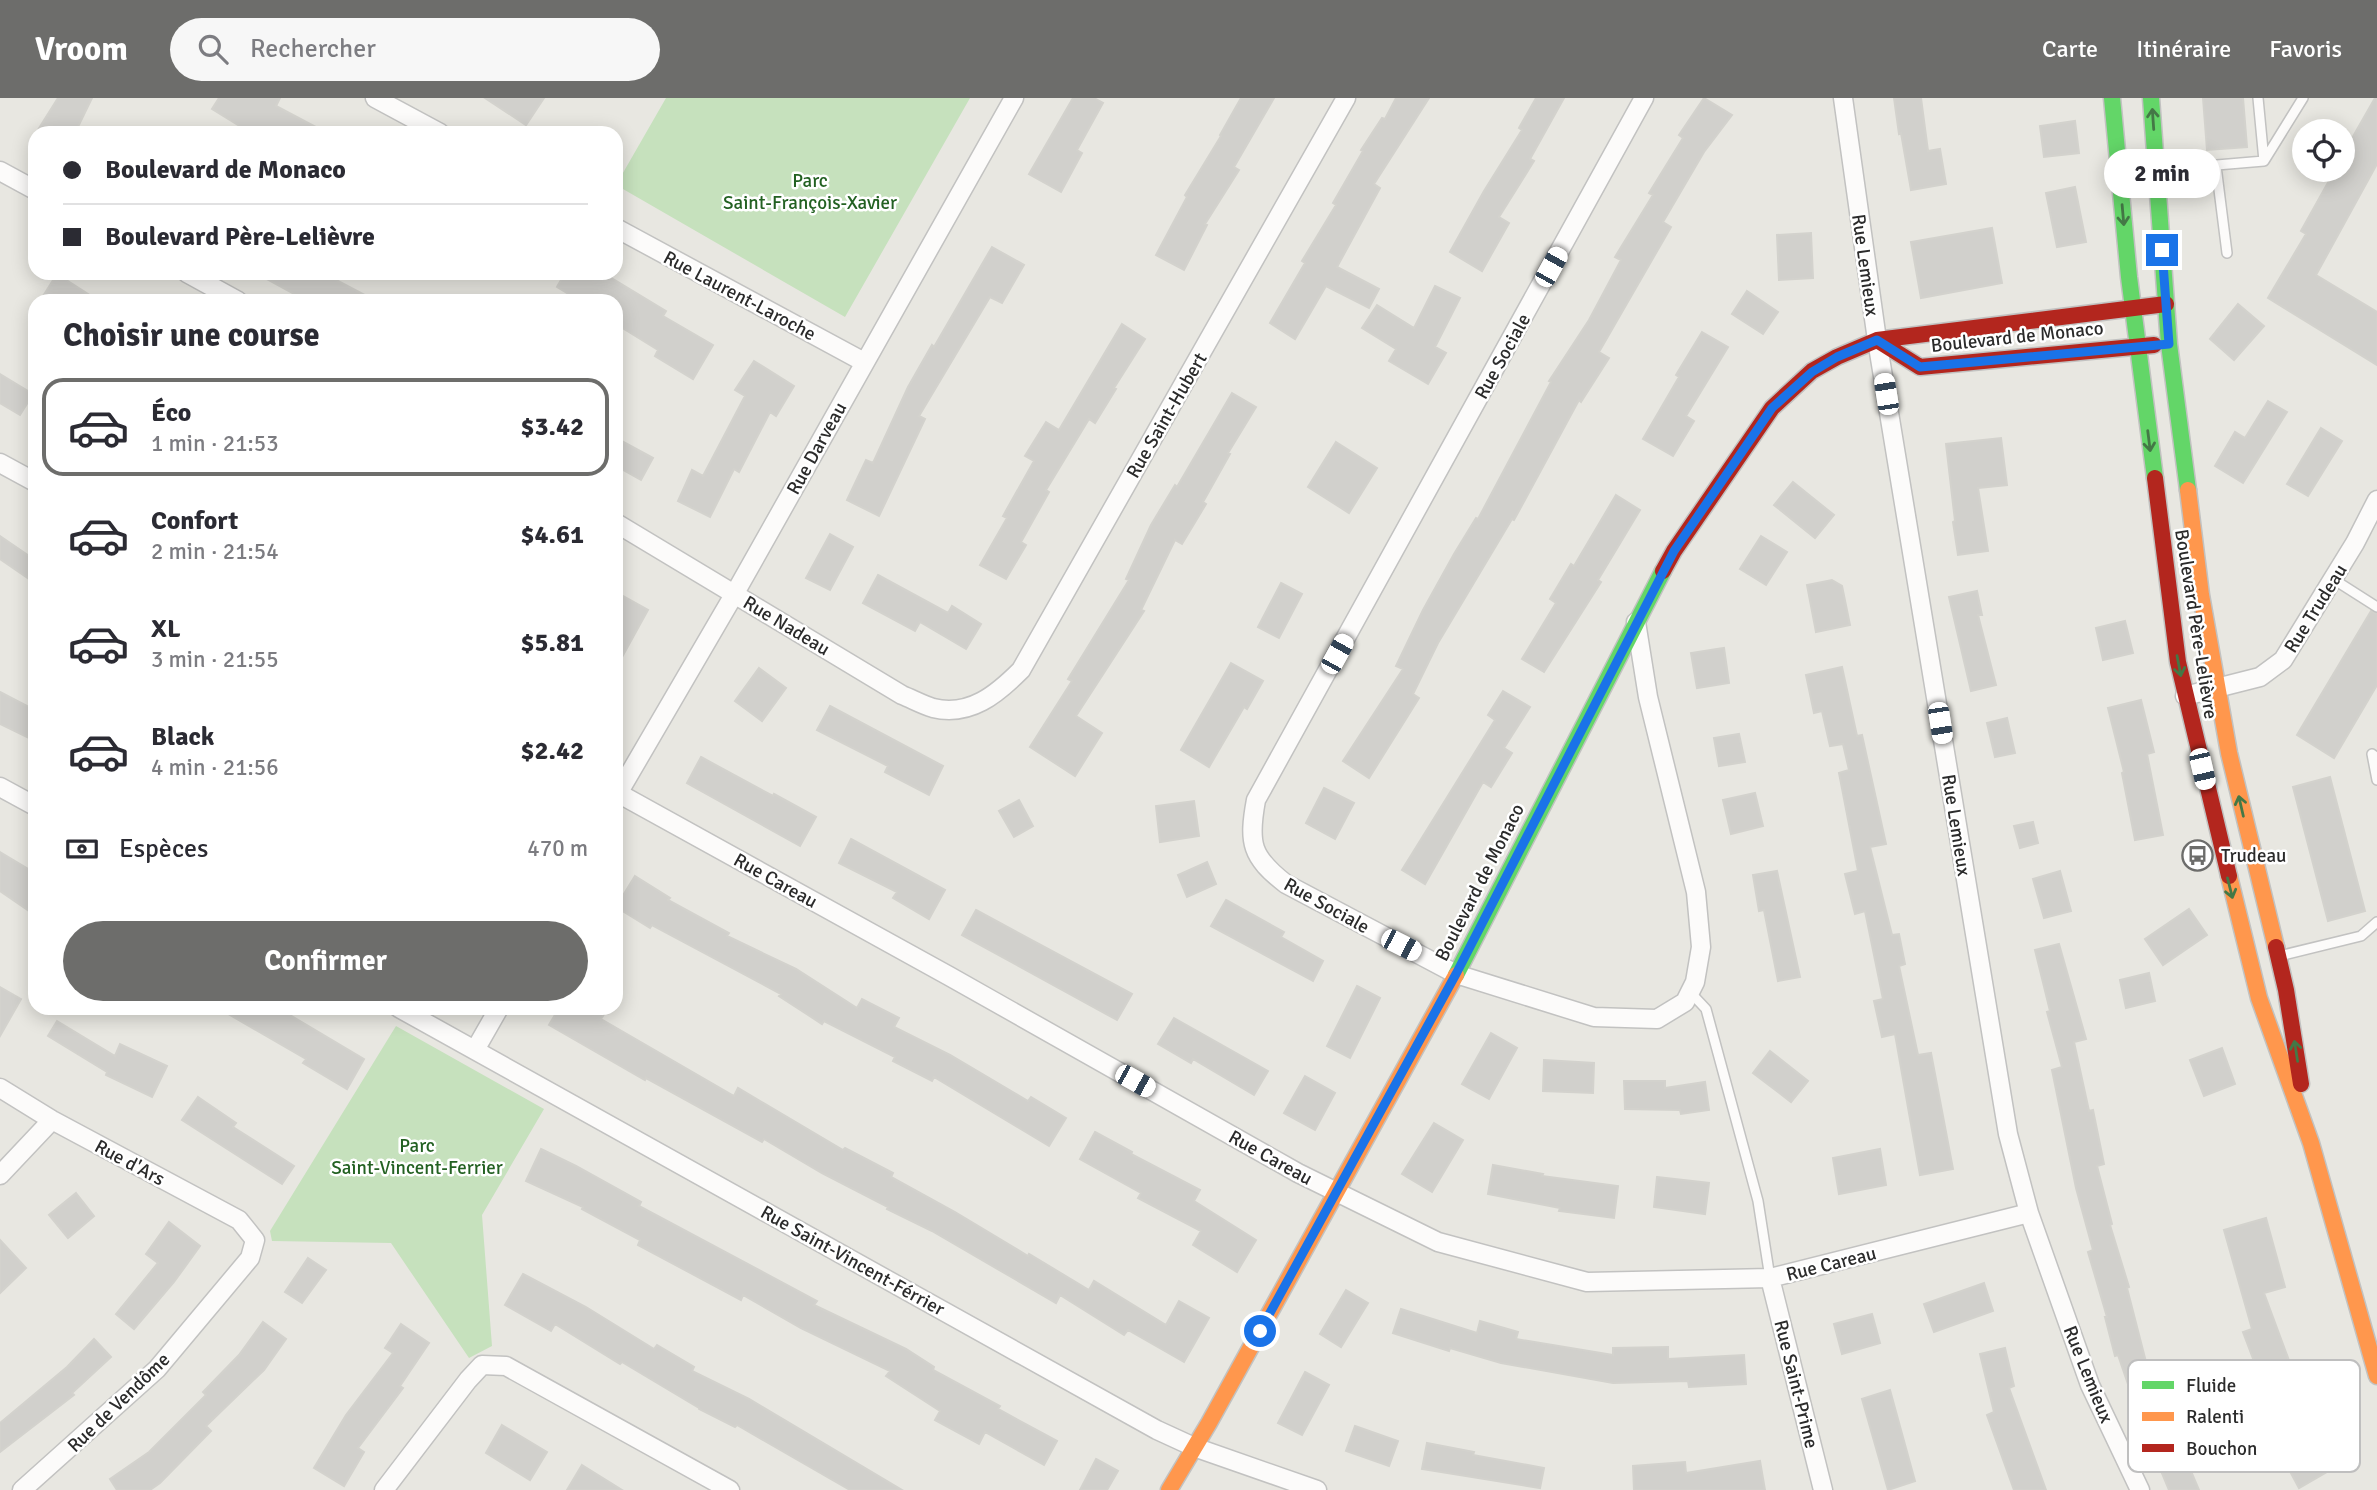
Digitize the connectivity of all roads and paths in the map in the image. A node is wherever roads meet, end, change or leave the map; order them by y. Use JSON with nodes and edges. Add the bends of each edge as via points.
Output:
{"nodes":[{"id":1,"x":375,"y":98,"type":"edge"},
{"id":2,"x":1014,"y":98,"type":"edge"},
{"id":3,"x":1346,"y":98,"type":"edge"},
{"id":4,"x":1644,"y":98,"type":"edge"},
{"id":5,"x":1843,"y":98,"type":"edge"},
{"id":6,"x":2112,"y":98,"type":"edge"},
{"id":7,"x":2151,"y":98,"type":"edge"},
{"id":8,"x":2258,"y":98,"type":"edge"},
{"id":9,"x":2303,"y":98,"type":"edge"},
{"id":10,"x":427,"y":126,"type":"edge"},
{"id":11,"x":2264,"y":162,"type":"junction"},
{"id":12,"x":2216,"y":166,"type":"junction"},
{"id":13,"x":2157,"y":170,"type":"junction"},
{"id":14,"x":0,"y":171,"type":"edge"},
{"id":15,"x":28,"y":186,"type":"edge"},
{"id":16,"x":623,"y":232,"type":"edge"},
{"id":17,"x":2227,"y":253,"type":"dead end"},
{"id":18,"x":200,"y":280,"type":"edge"},
{"id":19,"x":225,"y":294,"type":"edge"},
{"id":20,"x":2166,"y":304,"type":"junction"},
{"id":21,"x":2133,"y":306,"type":"junction"},
{"id":22,"x":1877,"y":340,"type":"junction"},
{"id":23,"x":2169,"y":344,"type":"junction"},
{"id":24,"x":2138,"y":345,"type":"junction"},
{"id":25,"x":864,"y":362,"type":"junction"},
{"id":26,"x":0,"y":463,"type":"edge"},
{"id":27,"x":28,"y":478,"type":"edge"},
{"id":28,"x":2377,"y":499,"type":"edge"},
{"id":29,"x":623,"y":527,"type":"edge"},
{"id":30,"x":2333,"y":579,"type":"junction"},
{"id":31,"x":735,"y":593,"type":"junction"},
{"id":32,"x":2377,"y":607,"type":"edge"},
{"id":33,"x":1636,"y":622,"type":"junction"},
{"id":34,"x":2217,"y":689,"type":"junction"},
{"id":35,"x":2186,"y":696,"type":"junction"},
{"id":36,"x":963,"y":710,"type":"joint"},
{"id":37,"x":2377,"y":758,"type":"edge"},
{"id":38,"x":2377,"y":780,"type":"edge"},
{"id":39,"x":623,"y":784,"type":"edge"},
{"id":40,"x":0,"y":787,"type":"edge"},
{"id":41,"x":623,"y":797,"type":"edge"},
{"id":42,"x":28,"y":802,"type":"edge"},
{"id":43,"x":2377,"y":922,"type":"edge"},
{"id":44,"x":2277,"y":956,"type":"junction"},
{"id":45,"x":1456,"y":974,"type":"junction"},
{"id":46,"x":1690,"y":992,"type":"junction"},
{"id":47,"x":412,"y":1015,"type":"edge"},
{"id":48,"x":495,"y":1015,"type":"edge"},
{"id":49,"x":475,"y":1050,"type":"junction"},
{"id":50,"x":0,"y":1088,"type":"edge"},
{"id":51,"x":52,"y":1120,"type":"junction"},
{"id":52,"x":2311,"y":1143,"type":"junction"},
{"id":53,"x":0,"y":1175,"type":"edge"},
{"id":54,"x":1337,"y":1192,"type":"junction"},
{"id":55,"x":2029,"y":1213,"type":"junction"},
{"id":56,"x":255,"y":1240,"type":"joint"},
{"id":57,"x":1770,"y":1278,"type":"junction"},
{"id":58,"x":2377,"y":1376,"type":"edge"},
{"id":59,"x":1194,"y":1447,"type":"junction"},
{"id":60,"x":2128,"y":1465,"type":"edge"},
{"id":61,"x":2131,"y":1472,"type":"edge"},
{"id":62,"x":22,"y":1490,"type":"edge"},
{"id":63,"x":384,"y":1490,"type":"edge"},
{"id":64,"x":730,"y":1490,"type":"edge"},
{"id":65,"x":1169,"y":1490,"type":"edge"},
{"id":66,"x":1317,"y":1490,"type":"edge"},
{"id":67,"x":1823,"y":1490,"type":"edge"},
{"id":68,"x":2140,"y":1490,"type":"edge"}],
"edges":[{"from":1,"to":10,"type":"street"},
{"from":2,"to":25,"type":"street","name":"Rue Darveau"},
{"from":3,"to":36,"type":"street","name":"Rue Saint-Hubert","via":[[1021,670],[994,696]]},
{"from":4,"to":45,"type":"street","name":"Rue Sociale","via":[[1256,800],[1251,827],[1264,867],[1286,884]]},
{"from":5,"to":22,"type":"street","name":"Rue Lemieux"},
{"from":6,"to":21,"type":"main road","name":"Boulevard Père-Lelièvre","one_way":true},
{"from":13,"to":7,"type":"main road","name":"Boulevard Père-Lelièvre","one_way":true},
{"from":8,"to":11,"type":"lane"},
{"from":9,"to":11,"type":"lane"},
{"from":11,"to":12,"type":"lane"},
{"from":12,"to":13,"type":"lane"},
{"from":12,"to":17,"type":"lane"},
{"from":13,"to":20,"type":"main road","name":"Boulevard Père-Lelièvre"},
{"from":14,"to":15,"type":"street"},
{"from":16,"to":25,"type":"street","name":"Rue Laurent-Laroche"},
{"from":18,"to":19,"type":"street"},
{"from":20,"to":21,"type":"main road","name":"Boulevard de Monaco"},
{"from":20,"to":23,"type":"main road","name":"Boulevard Père-Lelièvre"},
{"from":21,"to":22,"type":"main road","name":"Boulevard de Monaco"},
{"from":21,"to":24,"type":"main road","name":"Boulevard Père-Lelièvre"},
{"from":22,"to":24,"type":"main road","name":"Boulevard de Monaco","via":[[1920,367]]},
{"from":22,"to":33,"type":"main road","name":"Boulevard de Monaco","via":[[1812,372],[1772,408],[1674,551]]},
{"from":22,"to":55,"type":"street","name":"Rue Lemieux","via":[[2008,1134]]},
{"from":23,"to":24,"type":"main road","name":"Boulevard de Monaco"},
{"from":23,"to":34,"type":"main road","name":"Boulevard Père-Lelièvre"},
{"from":24,"to":35,"type":"main road","name":"Boulevard Père-Lelièvre","one_way":true},
{"from":25,"to":31,"type":"street","name":"Rue Darveau"},
{"from":26,"to":27,"type":"street"},
{"from":28,"to":30,"type":"street","name":"Rue Trudeau"},
{"from":29,"to":31,"type":"street","name":"Rue Nadeau"},
{"from":30,"to":32,"type":"lane"},
{"from":30,"to":34,"type":"street","name":"Rue Trudeau","via":[[2283,660],[2260,677]]},
{"from":31,"to":36,"type":"street","name":"Rue Nadeau","via":[[902,695],[934,708]]},
{"from":31,"to":39,"type":"street","name":"Rue Darveau"},
{"from":33,"to":45,"type":"main road","name":"Boulevard de Monaco"},
{"from":33,"to":46,"type":"street","via":[[1648,697],[1696,892],[1702,947]]},
{"from":34,"to":35,"type":"street","name":"Rue Trudeau"},
{"from":44,"to":34,"type":"main road","name":"Boulevard Père-Lelièvre","one_way":true},
{"from":35,"to":52,"type":"main road","name":"Boulevard Père-Lelièvre","one_way":true,"via":[[2246,954]]},
{"from":37,"to":38,"type":"lane","via":[[2372,754]]},
{"from":40,"to":42,"type":"street"},
{"from":41,"to":54,"type":"street","name":"Rue Careau"},
{"from":43,"to":44,"type":"lane","via":[[2361,936]]},
{"from":52,"to":44,"type":"main road","name":"Boulevard Père-Lelièvre","one_way":true},
{"from":45,"to":46,"type":"street","name":"Rue Sociale","via":[[1594,1017],[1657,1019],[1685,1002]]},
{"from":45,"to":54,"type":"main road","name":"Boulevard de Monaco"},
{"from":46,"to":57,"type":"lane","via":[[1706,1009],[1758,1201]]},
{"from":47,"to":49,"type":"street","name":"Rue Saint-Vincent-Férrier"},
{"from":48,"to":49,"type":"street"},
{"from":49,"to":59,"type":"street","name":"Rue Saint-Vincent-Férrier"},
{"from":50,"to":51,"type":"street","name":"Rue d'Ars"},
{"from":51,"to":53,"type":"street"},
{"from":51,"to":56,"type":"street","name":"Rue d'Ars","via":[[239,1220]]},
{"from":52,"to":58,"type":"main road","name":"Boulevard Père-Lelièvre"},
{"from":54,"to":57,"type":"street","name":"Rue Careau","via":[[1438,1242],[1587,1282]]},
{"from":54,"to":59,"type":"main road","name":"Boulevard de Monaco"},
{"from":55,"to":57,"type":"street","name":"Rue Careau"},
{"from":55,"to":60,"type":"street","name":"Rue Lemieux","via":[[2090,1385]]},
{"from":56,"to":62,"type":"street","name":"Rue de Vendôme","via":[[250,1258],[158,1369]]},
{"from":57,"to":67,"type":"street","name":"Rue Saint-Prime"},
{"from":59,"to":65,"type":"main road","name":"Boulevard de Monaco"},
{"from":59,"to":66,"type":"street","name":"Rue Saint-Vincent-Férrier"},
{"from":61,"to":68,"type":"street","name":"Rue Lemieux"},
{"from":63,"to":64,"type":"street","via":[[482,1365],[506,1366]]}]}
